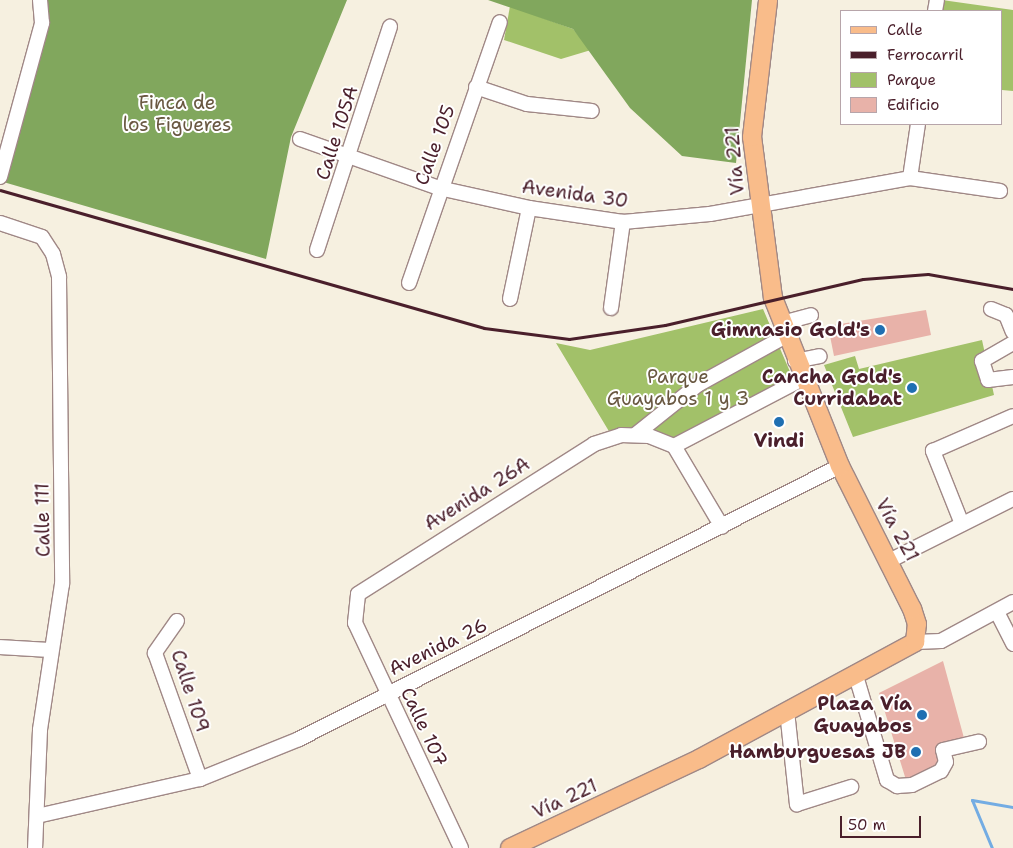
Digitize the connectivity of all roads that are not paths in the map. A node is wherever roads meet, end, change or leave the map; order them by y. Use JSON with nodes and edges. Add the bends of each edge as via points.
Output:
{"nodes":[{"id":1,"x":40,"y":0,"type":"edge"},
{"id":2,"x":768,"y":0,"type":"edge"},
{"id":3,"x":500,"y":22,"type":"dead end"},
{"id":4,"x":390,"y":27,"type":"dead end"},
{"id":5,"x":476,"y":87,"type":"junction"},
{"id":6,"x":592,"y":111,"type":"dead end"},
{"id":7,"x":918,"y":125,"type":"edge"},
{"id":8,"x":300,"y":139,"type":"dead end"},
{"id":9,"x":349,"y":158,"type":"junction"},
{"id":10,"x":0,"y":177,"type":"edge"},
{"id":11,"x":910,"y":178,"type":"junction"},
{"id":12,"x":439,"y":188,"type":"junction"},
{"id":13,"x":1000,"y":191,"type":"dead end"},
{"id":14,"x":760,"y":205,"type":"junction"},
{"id":15,"x":529,"y":208,"type":"junction"},
{"id":16,"x":623,"y":222,"type":"junction"},
{"id":17,"x":0,"y":223,"type":"edge"},
{"id":18,"x":317,"y":250,"type":"dead end"},
{"id":19,"x":409,"y":283,"type":"dead end"},
{"id":20,"x":510,"y":298,"type":"dead end"},
{"id":21,"x":611,"y":308,"type":"dead end"},
{"id":22,"x":991,"y":310,"type":"dead end"},
{"id":23,"x":811,"y":315,"type":"dead end"},
{"id":24,"x":784,"y":330,"type":"junction"},
{"id":25,"x":1013,"y":332,"type":"edge"},
{"id":26,"x":1013,"y":343,"type":"edge"},
{"id":27,"x":820,"y":356,"type":"dead end"},
{"id":28,"x":795,"y":361,"type":"junction"},
{"id":29,"x":1013,"y":377,"type":"edge"},
{"id":30,"x":802,"y":379,"type":"junction"},
{"id":31,"x":1013,"y":416,"type":"edge"},
{"id":32,"x":628,"y":435,"type":"junction"},
{"id":33,"x":674,"y":446,"type":"junction"},
{"id":34,"x":840,"y":466,"type":"junction"},
{"id":35,"x":1013,"y":499,"type":"edge"},
{"id":36,"x":962,"y":524,"type":"junction"},
{"id":37,"x":722,"y":527,"type":"junction"},
{"id":38,"x":891,"y":560,"type":"junction"},
{"id":39,"x":358,"y":594,"type":"joint"},
{"id":40,"x":1013,"y":602,"type":"edge"},
{"id":41,"x":997,"y":612,"type":"junction"},
{"id":42,"x":177,"y":621,"type":"dead end"},
{"id":43,"x":915,"y":642,"type":"junction"},
{"id":44,"x":1013,"y":644,"type":"edge"},
{"id":45,"x":0,"y":647,"type":"edge"},
{"id":46,"x":51,"y":650,"type":"junction"},
{"id":47,"x":856,"y":676,"type":"junction"},
{"id":48,"x":387,"y":693,"type":"junction"},
{"id":49,"x":787,"y":711,"type":"junction"},
{"id":50,"x":979,"y":742,"type":"dead end"},
{"id":51,"x":200,"y":779,"type":"junction"},
{"id":52,"x":851,"y":787,"type":"dead end"},
{"id":53,"x":37,"y":816,"type":"junction"},
{"id":54,"x":35,"y":848,"type":"edge"},
{"id":55,"x":461,"y":848,"type":"edge"},
{"id":56,"x":510,"y":848,"type":"edge"}],
"edges":[{"from":1,"to":10,"type":"street","via":[[42,22]]},
{"from":2,"to":14,"type":"main road","name":"Vía 221","via":[[752,110]]},
{"from":3,"to":5,"type":"street","name":"Calle 105"},
{"from":4,"to":9,"type":"street","name":"Calle 105A"},
{"from":5,"to":6,"type":"street","via":[[527,104]]},
{"from":5,"to":12,"type":"street","name":"Calle 105"},
{"from":7,"to":11,"type":"street"},
{"from":8,"to":9,"type":"street","name":"Avenida 30"},
{"from":9,"to":12,"type":"street","name":"Avenida 30"},
{"from":9,"to":18,"type":"street","name":"Calle 105A"},
{"from":11,"to":13,"type":"street","name":"Avenida 30"},
{"from":11,"to":14,"type":"street","name":"Avenida 30"},
{"from":12,"to":15,"type":"street","name":"Avenida 30"},
{"from":12,"to":19,"type":"street","name":"Calle 105"},
{"from":14,"to":16,"type":"street","name":"Avenida 30"},
{"from":14,"to":24,"type":"main road","name":"Vía 221"},
{"from":15,"to":16,"type":"street","name":"Avenida 30"},
{"from":15,"to":20,"type":"street"},
{"from":16,"to":21,"type":"street"},
{"from":17,"to":46,"type":"street","name":"Calle 111","via":[[42,238],[53,254],[59,277],[62,584]]},
{"from":22,"to":25,"type":"street","via":[[1006,314]]},
{"from":23,"to":24,"type":"street"},
{"from":24,"to":28,"type":"main road","name":"Vía 221"},
{"from":24,"to":32,"type":"street","via":[[699,384]]},
{"from":26,"to":29,"type":"street","via":[[982,361],[988,380]]},
{"from":27,"to":28,"type":"street"},
{"from":28,"to":30,"type":"main road","name":"Vía 221"},
{"from":30,"to":33,"type":"street"},
{"from":30,"to":34,"type":"main road","name":"Vía 221"},
{"from":31,"to":36,"type":"street","via":[[934,449],[933,454]]},
{"from":32,"to":33,"type":"street"},
{"from":32,"to":39,"type":"street","name":"Avenida 26A","via":[[594,444]]},
{"from":33,"to":37,"type":"street"},
{"from":34,"to":37,"type":"street","name":"Avenida 26"},
{"from":34,"to":38,"type":"main road","name":"Vía 221","via":[[877,544]]},
{"from":35,"to":36,"type":"street"},
{"from":36,"to":38,"type":"street"},
{"from":37,"to":48,"type":"street","name":"Avenida 26"},
{"from":38,"to":43,"type":"main road","name":"Vía 221","via":[[917,624]]},
{"from":39,"to":48,"type":"street","name":"Calle 107","via":[[355,623]]},
{"from":40,"to":41,"type":"street"},
{"from":41,"to":43,"type":"street","via":[[941,641]]},
{"from":41,"to":44,"type":"street"},
{"from":42,"to":51,"type":"street","name":"Calle 109","via":[[155,653]]},
{"from":43,"to":47,"type":"main road","name":"Vía 221"},
{"from":45,"to":46,"type":"street"},
{"from":46,"to":53,"type":"street","name":"Calle 111","via":[[40,730]]},
{"from":47,"to":49,"type":"main road","name":"Vía 221"},
{"from":47,"to":50,"type":"street","via":[[887,780],[897,786],[912,784],[941,771],[946,762],[943,750]]},
{"from":48,"to":51,"type":"street","name":"Avenida 26","via":[[299,739]]},
{"from":48,"to":55,"type":"street","name":"Calle 107"},
{"from":49,"to":52,"type":"street","via":[[797,804]]},
{"from":49,"to":56,"type":"main road","name":"Vía 221","via":[[699,759]]},
{"from":51,"to":53,"type":"street","name":"Avenida 26"},
{"from":53,"to":54,"type":"street","name":"Calle 111"}]}
